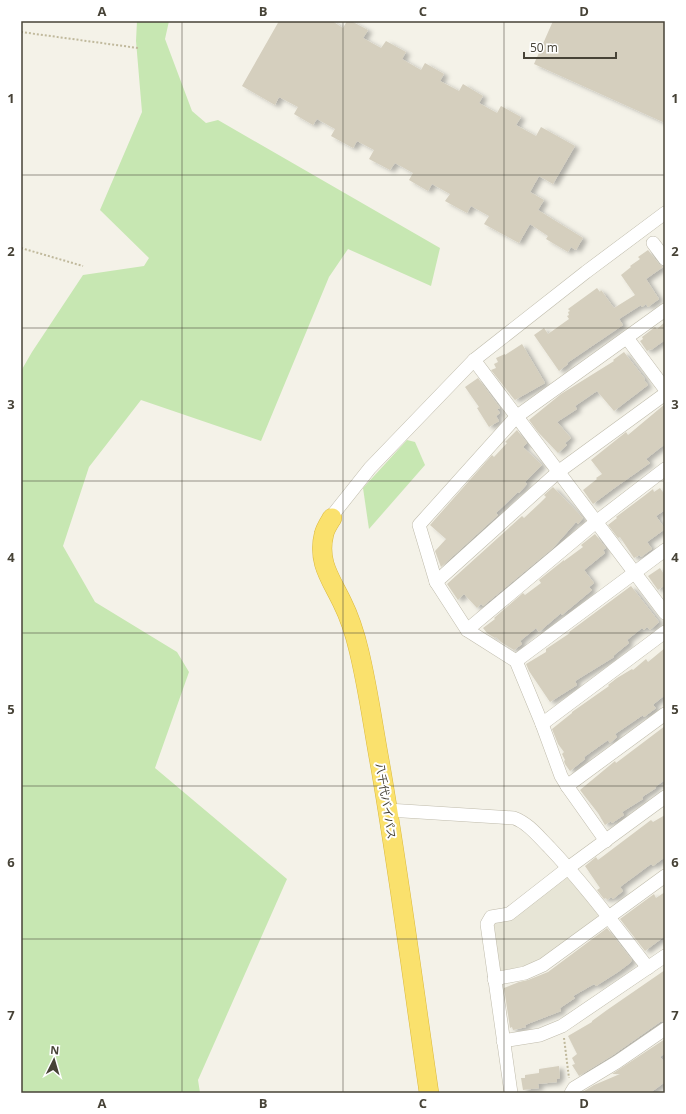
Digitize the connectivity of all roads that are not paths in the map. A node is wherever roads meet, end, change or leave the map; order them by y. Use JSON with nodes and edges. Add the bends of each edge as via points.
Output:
{"nodes":[{"id":1,"x":665,"y":213,"type":"edge"},
{"id":2,"x":652,"y":242,"type":"dead end"},
{"id":3,"x":665,"y":259,"type":"edge"},
{"id":4,"x":665,"y":310,"type":"edge"},
{"id":5,"x":627,"y":338,"type":"junction"},
{"id":6,"x":474,"y":360,"type":"junction"},
{"id":7,"x":665,"y":389,"type":"edge"},
{"id":8,"x":665,"y":394,"type":"edge"},
{"id":9,"x":516,"y":417,"type":"junction"},
{"id":10,"x":665,"y":469,"type":"edge"},
{"id":11,"x":558,"y":472,"type":"junction"},
{"id":12,"x":332,"y":518,"type":"joint"},
{"id":13,"x":596,"y":522,"type":"junction"},
{"id":14,"x":665,"y":550,"type":"edge"},
{"id":15,"x":635,"y":573,"type":"junction"},
{"id":16,"x":436,"y":582,"type":"junction"},
{"id":17,"x":665,"y":613,"type":"edge"},
{"id":18,"x":467,"y":630,"type":"junction"},
{"id":19,"x":665,"y":632,"type":"edge"},
{"id":20,"x":516,"y":661,"type":"junction"},
{"id":21,"x":665,"y":714,"type":"edge"},
{"id":22,"x":542,"y":724,"type":"junction"},
{"id":23,"x":567,"y":786,"type":"junction"},
{"id":24,"x":665,"y":797,"type":"edge"},
{"id":25,"x":388,"y":810,"type":"junction"},
{"id":26,"x":606,"y":841,"type":"junction"},
{"id":27,"x":568,"y":868,"type":"junction"},
{"id":28,"x":665,"y":876,"type":"edge"},
{"id":29,"x":608,"y":917,"type":"junction"},
{"id":30,"x":665,"y":956,"type":"edge"},
{"id":31,"x":648,"y":968,"type":"junction"},
{"id":32,"x":494,"y":979,"type":"junction"},
{"id":33,"x":665,"y":1029,"type":"edge"},
{"id":34,"x":503,"y":1042,"type":"junction"},
{"id":35,"x":429,"y":1093,"type":"edge"},
{"id":36,"x":510,"y":1093,"type":"edge"},
{"id":37,"x":570,"y":1093,"type":"edge"}],
"edges":[{"from":1,"to":6,"type":"street"},
{"from":2,"to":3,"type":"street"},
{"from":4,"to":5,"type":"street"},
{"from":5,"to":7,"type":"street"},
{"from":5,"to":9,"type":"street"},
{"from":6,"to":9,"type":"street"},
{"from":6,"to":12,"type":"street","via":[[370,468]]},
{"from":8,"to":11,"type":"street"},
{"from":9,"to":11,"type":"street"},
{"from":9,"to":16,"type":"street","via":[[419,525]]},
{"from":10,"to":13,"type":"street"},
{"from":11,"to":13,"type":"street"},
{"from":11,"to":16,"type":"street"},
{"from":12,"to":25,"type":"highway","name":"八千代バイパス","via":[[324,534],[324,564],[355,633]]},
{"from":13,"to":15,"type":"street"},
{"from":13,"to":18,"type":"street"},
{"from":14,"to":15,"type":"street"},
{"from":15,"to":17,"type":"street"},
{"from":15,"to":20,"type":"street"},
{"from":16,"to":18,"type":"street"},
{"from":18,"to":20,"type":"street"},
{"from":19,"to":22,"type":"street"},
{"from":20,"to":22,"type":"street"},
{"from":21,"to":23,"type":"street"},
{"from":22,"to":23,"type":"street"},
{"from":23,"to":26,"type":"street"},
{"from":24,"to":26,"type":"street"},
{"from":25,"to":27,"type":"street","via":[[521,820]]},
{"from":25,"to":35,"type":"highway","name":"八千代バイパス"},
{"from":26,"to":27,"type":"street"},
{"from":27,"to":29,"type":"street"},
{"from":27,"to":32,"type":"street","via":[[509,914],[491,917],[487,924]]},
{"from":28,"to":29,"type":"street"},
{"from":29,"to":31,"type":"street"},
{"from":29,"to":32,"type":"street","via":[[543,965],[524,973]]},
{"from":30,"to":31,"type":"street"},
{"from":31,"to":34,"type":"street","via":[[562,1026],[540,1035]]},
{"from":32,"to":34,"type":"street"},
{"from":33,"to":37,"type":"street"},
{"from":34,"to":36,"type":"street"}]}
